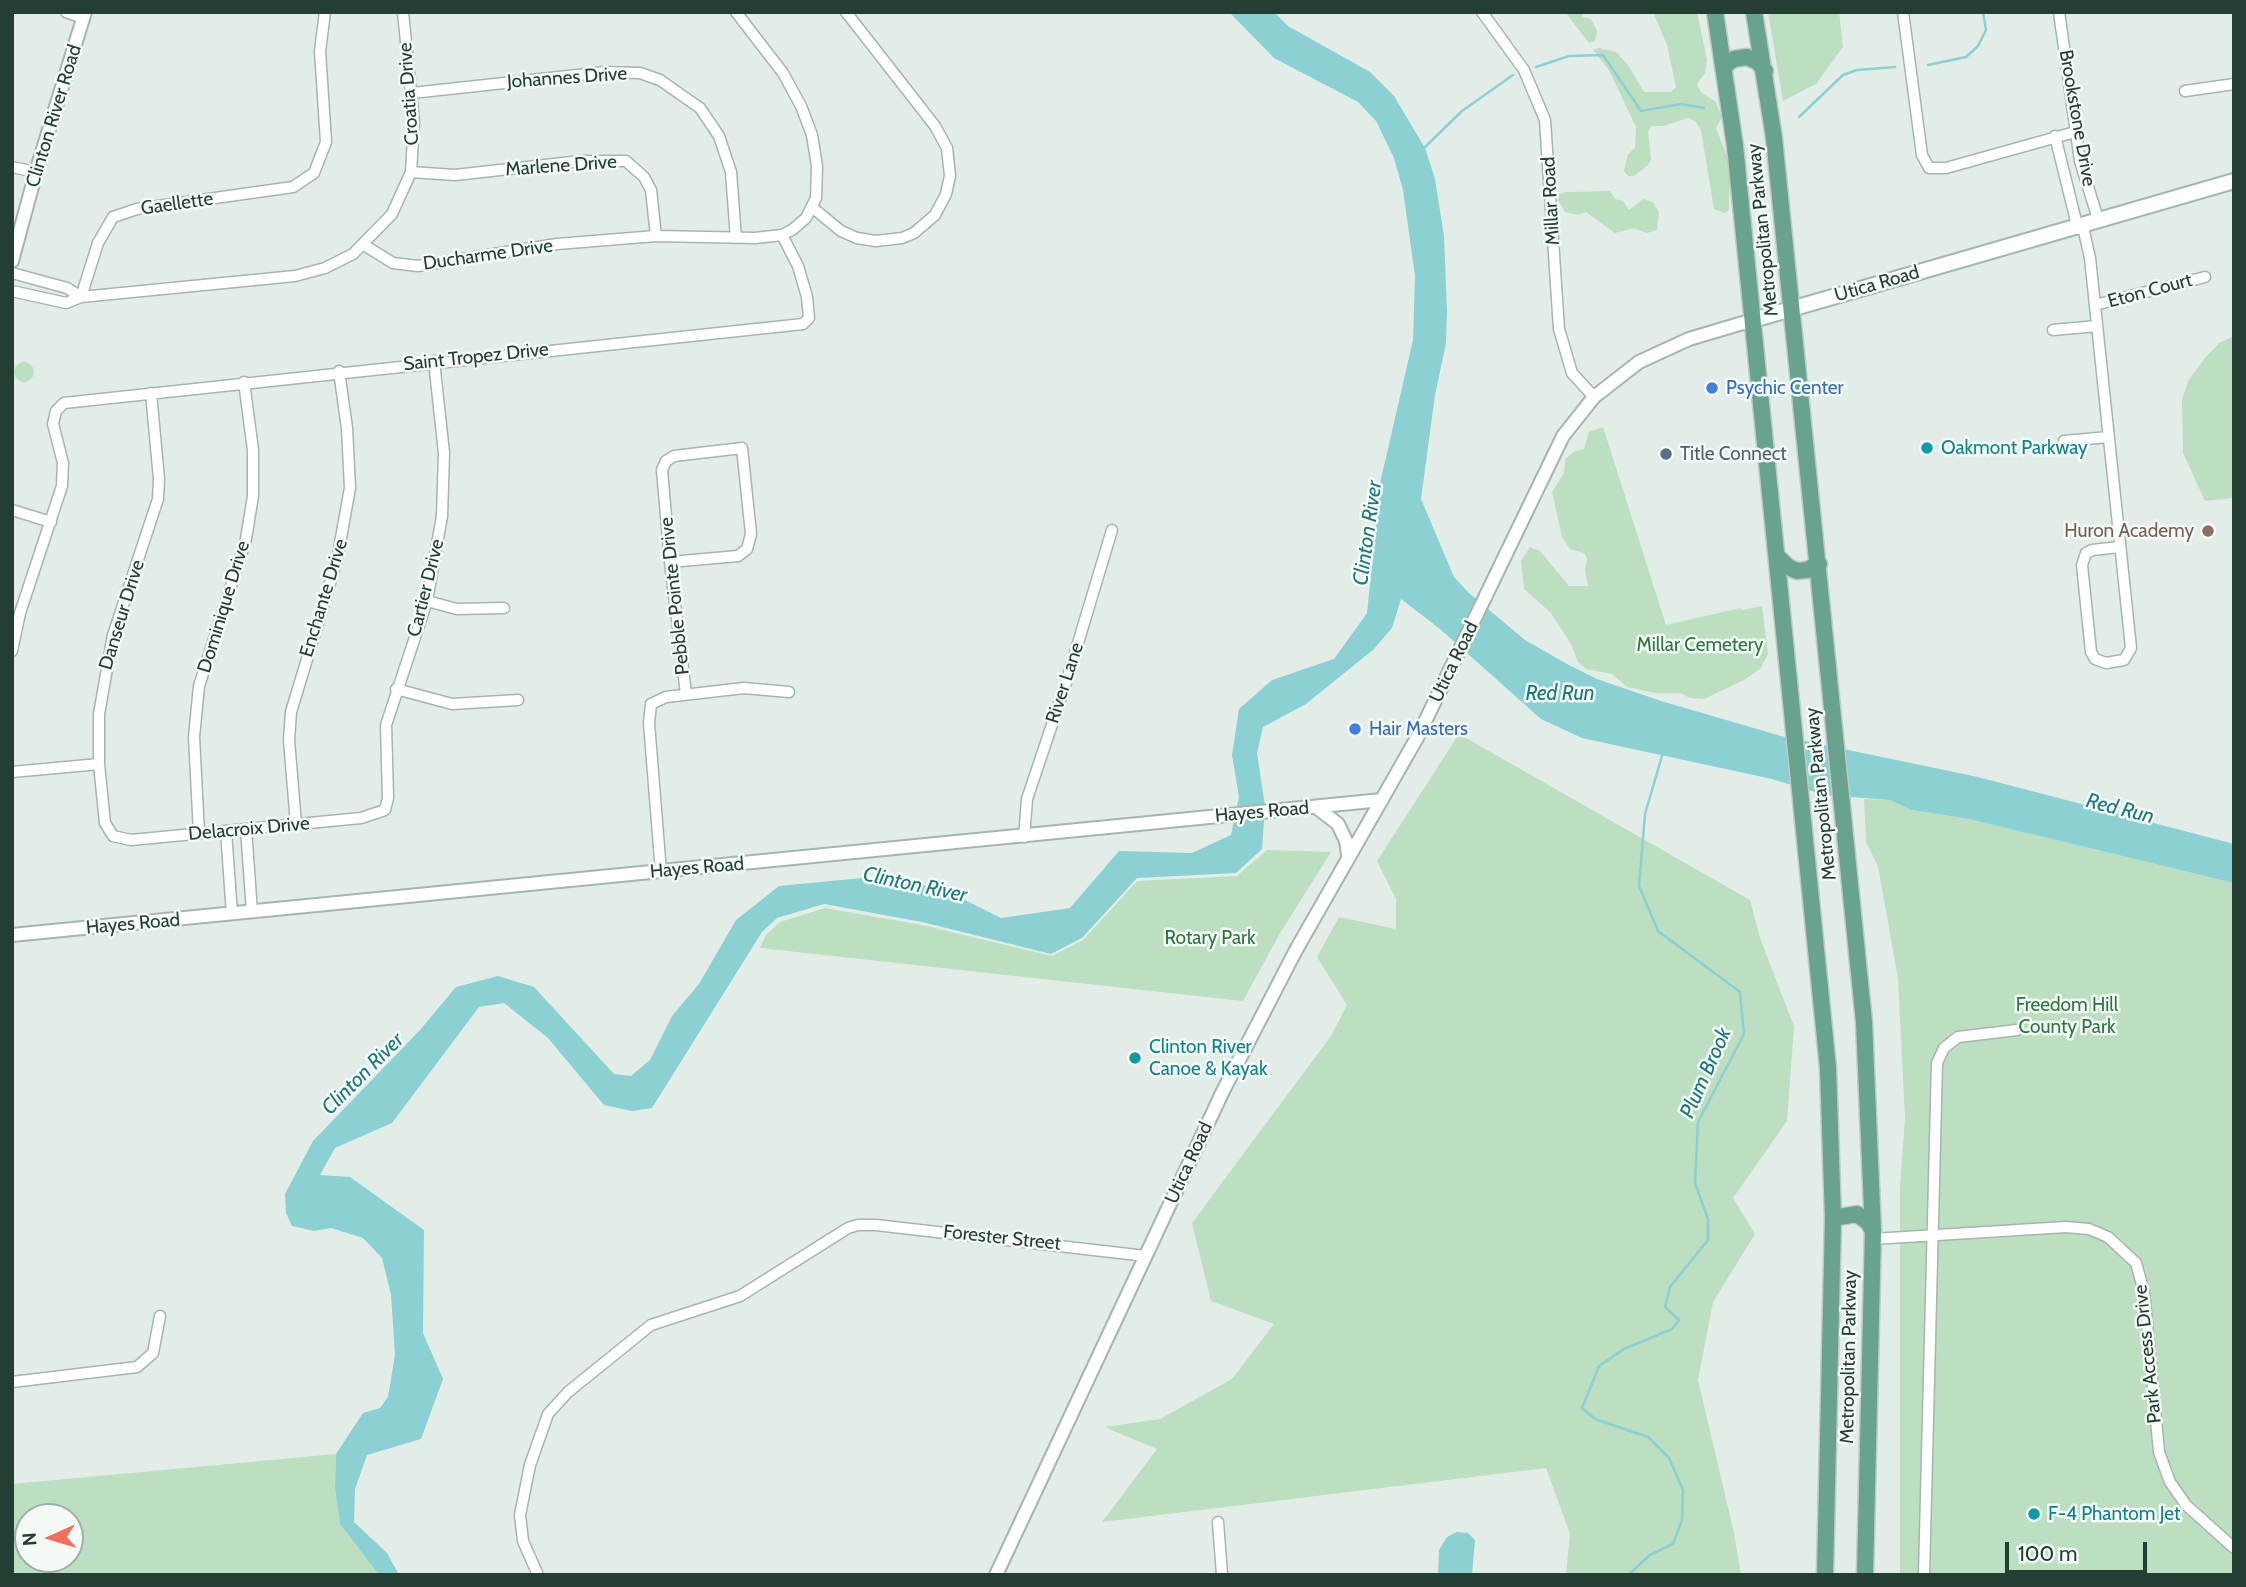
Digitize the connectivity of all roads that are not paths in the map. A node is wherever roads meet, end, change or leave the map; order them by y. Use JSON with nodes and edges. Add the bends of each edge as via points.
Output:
{"nodes":[{"id":1,"x":66,"y":12,"type":"edge"},
{"id":2,"x":325,"y":12,"type":"edge"},
{"id":3,"x":402,"y":12,"type":"edge"},
{"id":4,"x":736,"y":12,"type":"edge"},
{"id":5,"x":846,"y":12,"type":"edge"},
{"id":6,"x":1482,"y":12,"type":"edge"},
{"id":7,"x":1715,"y":12,"type":"edge"},
{"id":8,"x":1754,"y":12,"type":"edge"},
{"id":9,"x":1903,"y":12,"type":"edge"},
{"id":10,"x":2059,"y":12,"type":"edge"},
{"id":11,"x":84,"y":15,"type":"edge"},
{"id":12,"x":1724,"y":66,"type":"junction"},
{"id":13,"x":1765,"y":71,"type":"junction"},
{"id":14,"x":2234,"y":84,"type":"edge"},
{"id":15,"x":2185,"y":91,"type":"dead end"},
{"id":16,"x":412,"y":93,"type":"junction"},
{"id":17,"x":2075,"y":132,"type":"junction"},
{"id":18,"x":2054,"y":136,"type":"junction"},
{"id":19,"x":12,"y":167,"type":"edge"},
{"id":20,"x":36,"y":172,"type":"junction"},
{"id":21,"x":411,"y":172,"type":"junction"},
{"id":22,"x":2234,"y":181,"type":"edge"},
{"id":23,"x":813,"y":208,"type":"junction"},
{"id":24,"x":2099,"y":222,"type":"junction"},
{"id":25,"x":2081,"y":228,"type":"junction"},
{"id":26,"x":782,"y":235,"type":"junction"},
{"id":27,"x":656,"y":236,"type":"junction"},
{"id":28,"x":736,"y":238,"type":"junction"},
{"id":29,"x":364,"y":245,"type":"junction"},
{"id":30,"x":12,"y":261,"type":"edge"},
{"id":31,"x":12,"y":273,"type":"edge"},
{"id":32,"x":2205,"y":277,"type":"dead end"},
{"id":33,"x":12,"y":290,"type":"edge"},
{"id":34,"x":81,"y":297,"type":"junction"},
{"id":35,"x":2095,"y":305,"type":"junction"},
{"id":36,"x":1792,"y":308,"type":"junction"},
{"id":37,"x":1753,"y":320,"type":"junction"},
{"id":38,"x":2097,"y":326,"type":"junction"},
{"id":39,"x":2053,"y":330,"type":"dead end"},
{"id":40,"x":434,"y":361,"type":"junction"},
{"id":41,"x":339,"y":371,"type":"junction"},
{"id":42,"x":244,"y":382,"type":"junction"},
{"id":43,"x":151,"y":393,"type":"junction"},
{"id":44,"x":1594,"y":397,"type":"junction"},
{"id":45,"x":2109,"y":437,"type":"junction"},
{"id":46,"x":2064,"y":441,"type":"dead end"},
{"id":47,"x":12,"y":510,"type":"edge"},
{"id":48,"x":51,"y":522,"type":"junction"},
{"id":49,"x":1112,"y":530,"type":"dead end"},
{"id":50,"x":2120,"y":547,"type":"junction"},
{"id":51,"x":1777,"y":556,"type":"junction"},
{"id":52,"x":670,"y":562,"type":"junction"},
{"id":53,"x":1819,"y":564,"type":"junction"},
{"id":54,"x":426,"y":601,"type":"junction"},
{"id":55,"x":505,"y":608,"type":"dead end"},
{"id":56,"x":16,"y":612,"type":"edge"},
{"id":57,"x":12,"y":651,"type":"edge"},
{"id":58,"x":396,"y":689,"type":"junction"},
{"id":59,"x":789,"y":692,"type":"dead end"},
{"id":60,"x":685,"y":694,"type":"junction"},
{"id":61,"x":518,"y":701,"type":"dead end"},
{"id":62,"x":99,"y":764,"type":"junction"},
{"id":63,"x":12,"y":772,"type":"edge"},
{"id":64,"x":1382,"y":800,"type":"junction"},
{"id":65,"x":1316,"y":807,"type":"junction"},
{"id":66,"x":385,"y":810,"type":"joint"},
{"id":67,"x":296,"y":824,"type":"junction"},
{"id":68,"x":246,"y":829,"type":"junction"},
{"id":69,"x":226,"y":831,"type":"junction"},
{"id":70,"x":199,"y":833,"type":"junction"},
{"id":71,"x":113,"y":836,"type":"joint"},
{"id":72,"x":1024,"y":837,"type":"junction"},
{"id":73,"x":1348,"y":855,"type":"junction"},
{"id":74,"x":660,"y":872,"type":"junction"},
{"id":75,"x":252,"y":912,"type":"junction"},
{"id":76,"x":232,"y":914,"type":"junction"},
{"id":77,"x":12,"y":935,"type":"edge"},
{"id":78,"x":2017,"y":1030,"type":"dead end"},
{"id":79,"x":1833,"y":1218,"type":"junction"},
{"id":80,"x":1873,"y":1236,"type":"junction"},
{"id":81,"x":1934,"y":1238,"type":"junction"},
{"id":82,"x":1146,"y":1256,"type":"junction"},
{"id":83,"x":160,"y":1316,"type":"dead end"},
{"id":84,"x":12,"y":1382,"type":"edge"},
{"id":85,"x":1217,"y":1522,"type":"dead end"},
{"id":86,"x":2234,"y":1548,"type":"edge"},
{"id":87,"x":538,"y":1575,"type":"edge"},
{"id":88,"x":996,"y":1575,"type":"edge"},
{"id":89,"x":1222,"y":1575,"type":"edge"},
{"id":90,"x":1825,"y":1575,"type":"edge"},
{"id":91,"x":1865,"y":1575,"type":"edge"},
{"id":92,"x":1924,"y":1575,"type":"edge"}],
"edges":[{"from":1,"to":11,"type":"street"},
{"from":2,"to":34,"type":"street","name":"Gaellette","via":[[320,51],[326,142],[319,165],[308,178],[293,187],[137,209],[113,218],[98,243]]},
{"from":3,"to":16,"type":"street","name":"Croatia Drive"},
{"from":4,"to":23,"type":"street","via":[[783,72],[805,114],[817,166]]},
{"from":5,"to":23,"type":"street","via":[[935,126],[947,148],[950,176],[935,215],[902,239],[857,238]]},
{"from":6,"to":44,"type":"street","name":"Millar Road","via":[[1524,70],[1545,120],[1559,328],[1572,373]]},
{"from":7,"to":12,"type":"main road","name":"Metropolitan Parkway"},
{"from":8,"to":13,"type":"main road","name":"Metropolitan Parkway"},
{"from":9,"to":18,"type":"street","via":[[1922,155],[1929,168],[1946,168]]},
{"from":10,"to":17,"type":"street","name":"Brookstone Drive"},
{"from":11,"to":20,"type":"street","name":"Clinton River Road"},
{"from":12,"to":13,"type":"main road","via":[[1747,57]]},
{"from":12,"to":37,"type":"main road","name":"Metropolitan Parkway"},
{"from":13,"to":36,"type":"main road","name":"Metropolitan Parkway"},
{"from":14,"to":15,"type":"street"},
{"from":16,"to":21,"type":"street","name":"Croatia Drive"},
{"from":16,"to":28,"type":"street","name":"Johannes Drive","via":[[605,72],[640,73],[660,80],[700,108],[719,136],[731,172]]},
{"from":17,"to":18,"type":"street"},
{"from":17,"to":24,"type":"street","name":"Brookstone Drive"},
{"from":18,"to":25,"type":"street","name":"Brookstone Drive"},
{"from":19,"to":20,"type":"street"},
{"from":20,"to":30,"type":"street","name":"Clinton River Road"},
{"from":21,"to":27,"type":"street","name":"Marlene Drive","via":[[455,175],[581,161],[626,161],[644,177],[650,190]]},
{"from":21,"to":29,"type":"street","name":"Croatia Drive","via":[[392,214]]},
{"from":22,"to":24,"type":"main road","name":"Utica Road"},
{"from":23,"to":26,"type":"street"},
{"from":24,"to":25,"type":"main road","name":"Utica Road"},
{"from":25,"to":35,"type":"street","name":"Brookstone Drive"},
{"from":25,"to":36,"type":"main road","name":"Utica Road"},
{"from":26,"to":28,"type":"street","name":"Ducharme Drive"},
{"from":26,"to":40,"type":"street","name":"Saint Tropez Drive","via":[[807,297],[809,318],[803,324]]},
{"from":27,"to":28,"type":"street","name":"Ducharme Drive"},
{"from":27,"to":29,"type":"street","name":"Ducharme Drive","via":[[557,244],[418,265],[393,263]]},
{"from":29,"to":34,"type":"street","via":[[342,261],[295,276]]},
{"from":31,"to":34,"type":"street","via":[[67,288]]},
{"from":32,"to":35,"type":"street","name":"Eton Court"},
{"from":33,"to":34,"type":"street","via":[[53,302]]},
{"from":35,"to":38,"type":"street","name":"Brookstone Drive"},
{"from":36,"to":37,"type":"main road","name":"Utica Road"},
{"from":36,"to":53,"type":"main road","name":"Metropolitan Parkway"},
{"from":37,"to":44,"type":"street","name":"Utica Road","via":[[1660,351]]},
{"from":37,"to":51,"type":"main road","name":"Metropolitan Parkway"},
{"from":38,"to":39,"type":"street"},
{"from":38,"to":45,"type":"street","name":"Brookstone Drive"},
{"from":40,"to":41,"type":"street","name":"Saint Tropez Drive"},
{"from":40,"to":54,"type":"street","name":"Cartier Drive","via":[[444,491]]},
{"from":41,"to":42,"type":"street","name":"Saint Tropez Drive"},
{"from":41,"to":67,"type":"street","name":"Enchante Drive","via":[[350,488],[337,560],[291,712]]},
{"from":42,"to":43,"type":"street","name":"Saint Tropez Drive"},
{"from":42,"to":70,"type":"street","name":"Dominique Drive","via":[[253,450],[253,496],[246,539],[199,686],[194,737]]},
{"from":43,"to":48,"type":"street","name":"Saint Tropez Drive","via":[[69,401],[56,411],[53,424],[63,478]]},
{"from":43,"to":62,"type":"street","name":"Danseur Drive","via":[[158,499],[106,662]]},
{"from":44,"to":64,"type":"street","name":"Utica Road","via":[[1563,436],[1455,662]]},
{"from":45,"to":46,"type":"street"},
{"from":45,"to":50,"type":"street","name":"Brookstone Drive"},
{"from":47,"to":48,"type":"street"},
{"from":48,"to":56,"type":"street"},
{"from":49,"to":72,"type":"street","name":"River Lane","via":[[1027,799]]},
{"from":50,"to":50,"type":"street","name":"Brookstone Drive","via":[[2131,648],[2124,660],[2106,663],[2091,652],[2082,565],[2092,550]]},
{"from":51,"to":53,"type":"main road","via":[[1797,571]]},
{"from":51,"to":79,"type":"main road","name":"Metropolitan Parkway","via":[[1825,1039]]},
{"from":52,"to":52,"type":"street","name":"Pebble Pointe Drive","via":[[662,475],[666,460],[679,454],[743,448],[751,534],[747,549],[738,556]]},
{"from":52,"to":60,"type":"street","name":"Pebble Pointe Drive"},
{"from":53,"to":80,"type":"main road","name":"Metropolitan Parkway","via":[[1866,1043]]},
{"from":54,"to":55,"type":"street","via":[[457,609]]},
{"from":54,"to":58,"type":"street","name":"Cartier Drive"},
{"from":56,"to":57,"type":"street"},
{"from":58,"to":61,"type":"street","via":[[452,704]]},
{"from":58,"to":66,"type":"street","name":"Cartier Drive","via":[[385,736]]},
{"from":59,"to":60,"type":"street","via":[[744,688]]},
{"from":60,"to":74,"type":"street","name":"Pebble Pointe Drive","via":[[656,699],[649,709]]},
{"from":62,"to":63,"type":"street"},
{"from":62,"to":71,"type":"street","name":"Danseur Drive","via":[[103,815]]},
{"from":64,"to":65,"type":"street","name":"Hayes Road"},
{"from":64,"to":73,"type":"street","name":"Utica Road"},
{"from":65,"to":72,"type":"street","name":"Hayes Road"},
{"from":65,"to":73,"type":"street","via":[[1338,824]]},
{"from":66,"to":67,"type":"street","name":"Delacroix Drive","via":[[361,818]]},
{"from":67,"to":68,"type":"street","name":"Delacroix Drive"},
{"from":68,"to":69,"type":"street","name":"Delacroix Drive"},
{"from":68,"to":75,"type":"street"},
{"from":69,"to":70,"type":"street","name":"Delacroix Drive"},
{"from":69,"to":76,"type":"street"},
{"from":70,"to":71,"type":"street","name":"Delacroix Drive","via":[[131,840]]},
{"from":72,"to":74,"type":"street","name":"Hayes Road"},
{"from":73,"to":82,"type":"street","name":"Utica Road","via":[[1223,1091]]},
{"from":74,"to":75,"type":"street","name":"Hayes Road"},
{"from":75,"to":76,"type":"street","name":"Hayes Road"},
{"from":76,"to":77,"type":"street","name":"Hayes Road"},
{"from":78,"to":81,"type":"street","via":[[1958,1037],[1944,1048],[1937,1063]]},
{"from":79,"to":80,"type":"main road","via":[[1857,1214],[1868,1222]]},
{"from":79,"to":90,"type":"main road","name":"Metropolitan Parkway"},
{"from":80,"to":81,"type":"street","name":"Park Access Drive"},
{"from":80,"to":91,"type":"main road","name":"Metropolitan Parkway"},
{"from":81,"to":86,"type":"street","name":"Park Access Drive","via":[[2089,1229],[2105,1235],[2136,1263],[2144,1292],[2160,1452],[2166,1472],[2186,1505]]},
{"from":81,"to":92,"type":"street"},
{"from":82,"to":87,"type":"street","name":"Forester Street","via":[[858,1225],[740,1296],[651,1325],[554,1406],[530,1465],[520,1515],[526,1550]]},
{"from":82,"to":88,"type":"street","name":"Utica Road"},
{"from":83,"to":84,"type":"street","via":[[153,1353],[137,1367]]},
{"from":85,"to":89,"type":"street"}]}
